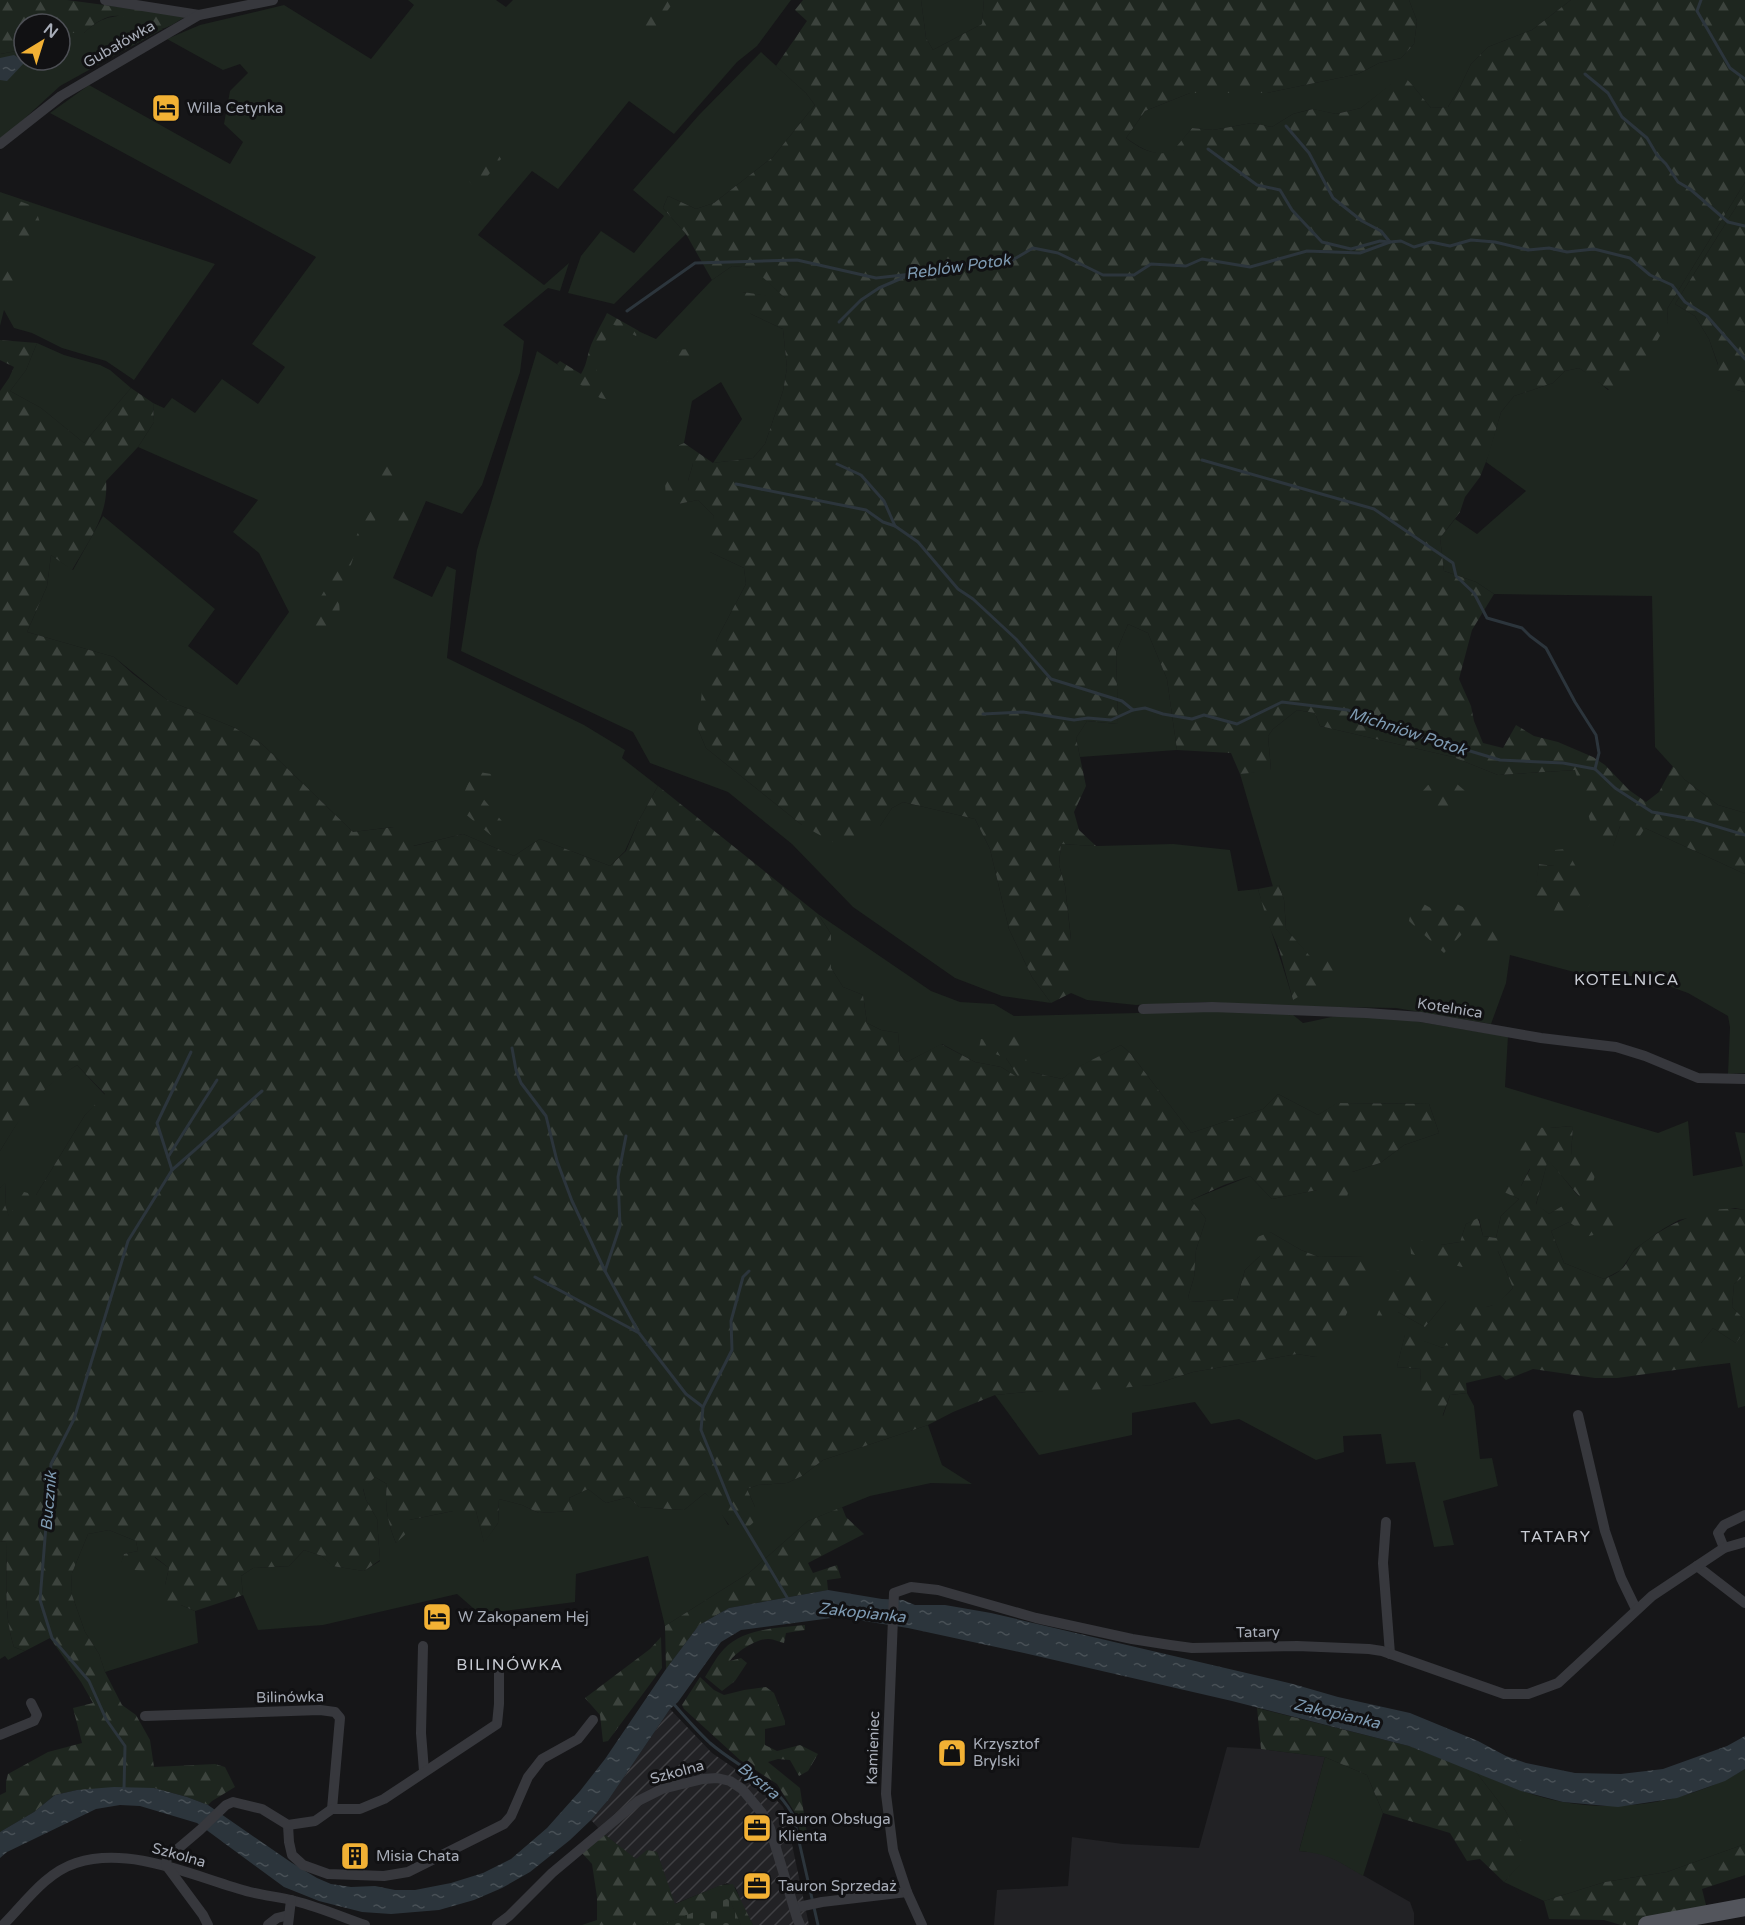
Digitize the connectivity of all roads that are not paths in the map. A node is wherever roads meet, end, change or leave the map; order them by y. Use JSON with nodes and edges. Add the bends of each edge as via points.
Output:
{"nodes":[{"id":1,"x":105,"y":0,"type":"edge"},
{"id":2,"x":273,"y":0,"type":"edge"},
{"id":3,"x":199,"y":15,"type":"junction"},
{"id":4,"x":0,"y":144,"type":"edge"},
{"id":5,"x":1143,"y":1009,"type":"dead end"},
{"id":6,"x":1745,"y":1079,"type":"edge"},
{"id":7,"x":1578,"y":1415,"type":"dead end"},
{"id":8,"x":1745,"y":1515,"type":"edge"},
{"id":9,"x":1386,"y":1522,"type":"dead end"},
{"id":10,"x":1745,"y":1542,"type":"edge"},
{"id":11,"x":1724,"y":1548,"type":"junction"},
{"id":12,"x":1697,"y":1566,"type":"junction"},
{"id":13,"x":1745,"y":1603,"type":"edge"},
{"id":14,"x":1636,"y":1609,"type":"junction"},
{"id":15,"x":892,"y":1638,"type":"joint"},
{"id":16,"x":423,"y":1646,"type":"dead end"},
{"id":17,"x":1390,"y":1654,"type":"junction"},
{"id":18,"x":499,"y":1667,"type":"dead end"},
{"id":19,"x":31,"y":1703,"type":"dead end"},
{"id":20,"x":145,"y":1716,"type":"dead end"},
{"id":21,"x":593,"y":1720,"type":"dead end"},
{"id":22,"x":0,"y":1735,"type":"edge"},
{"id":23,"x":424,"y":1772,"type":"junction"},
{"id":24,"x":332,"y":1809,"type":"junction"},
{"id":25,"x":288,"y":1824,"type":"junction"},
{"id":26,"x":166,"y":1865,"type":"junction"},
{"id":27,"x":907,"y":1893,"type":"junction"},
{"id":28,"x":291,"y":1900,"type":"junction"},
{"id":29,"x":1745,"y":1906,"type":"edge"},
{"id":30,"x":799,"y":1907,"type":"junction"},
{"id":31,"x":289,"y":1920,"type":"edge"},
{"id":32,"x":3,"y":1925,"type":"edge"},
{"id":33,"x":208,"y":1925,"type":"edge"},
{"id":34,"x":268,"y":1925,"type":"edge"},
{"id":35,"x":365,"y":1925,"type":"edge"},
{"id":36,"x":497,"y":1925,"type":"edge"},
{"id":37,"x":800,"y":1925,"type":"edge"},
{"id":38,"x":922,"y":1925,"type":"edge"},
{"id":39,"x":1647,"y":1925,"type":"edge"}],
"edges":[{"from":1,"to":3,"type":"street","name":"Gubałówka"},
{"from":2,"to":3,"type":"street","name":"Gubałówka"},
{"from":3,"to":4,"type":"street","name":"Gubałówka","via":[[61,96]]},
{"from":5,"to":6,"type":"street","name":"Kotelnica","via":[[1212,1007],[1421,1017],[1616,1047],[1698,1078]]},
{"from":7,"to":14,"type":"street","via":[[1605,1531]]},
{"from":8,"to":11,"type":"street","via":[[1718,1533]]},
{"from":9,"to":17,"type":"street","via":[[1383,1563]]},
{"from":10,"to":11,"type":"street","name":"Tatary"},
{"from":11,"to":12,"type":"street","name":"Tatary"},
{"from":12,"to":13,"type":"street"},
{"from":12,"to":14,"type":"street","name":"Tatary"},
{"from":14,"to":17,"type":"street","name":"Tatary","via":[[1558,1683],[1528,1694],[1504,1694]]},
{"from":15,"to":17,"type":"street","name":"Tatary","via":[[894,1593],[919,1588],[1138,1641],[1192,1648],[1342,1648]]},
{"from":15,"to":27,"type":"street","name":"Kamieniec","via":[[886,1794],[893,1850]]},
{"from":16,"to":23,"type":"street"},
{"from":18,"to":23,"type":"street","via":[[496,1724]]},
{"from":19,"to":22,"type":"street","via":[[37,1715],[34,1721]]},
{"from":20,"to":24,"type":"street","name":"Bilinówka","via":[[335,1712],[339,1718]]},
{"from":21,"to":25,"type":"street","via":[[578,1739],[542,1759],[528,1777],[504,1824],[408,1872],[384,1876],[328,1874],[303,1865],[292,1855]]},
{"from":23,"to":24,"type":"street","via":[[368,1806]]},
{"from":24,"to":25,"type":"street","via":[[315,1821]]},
{"from":25,"to":26,"type":"street","via":[[262,1809],[233,1802],[167,1858]]},
{"from":26,"to":28,"type":"street","name":"Szkolna","via":[[251,1893]]},
{"from":26,"to":32,"type":"street","name":"Szkolna","via":[[114,1859],[76,1863],[50,1877]]},
{"from":26,"to":33,"type":"street"},
{"from":27,"to":30,"type":"street"},
{"from":27,"to":38,"type":"street","name":"Kamieniec"},
{"from":28,"to":31,"type":"street"},
{"from":28,"to":35,"type":"street","name":"Szkolna"},
{"from":29,"to":39,"type":"main road"},
{"from":30,"to":36,"type":"street","name":"Szkolna","via":[[762,1813],[742,1789],[717,1778],[662,1789],[638,1801]]},
{"from":30,"to":37,"type":"street","name":"Szkolna"},
{"from":31,"to":34,"type":"street","via":[[277,1918]]}]}
